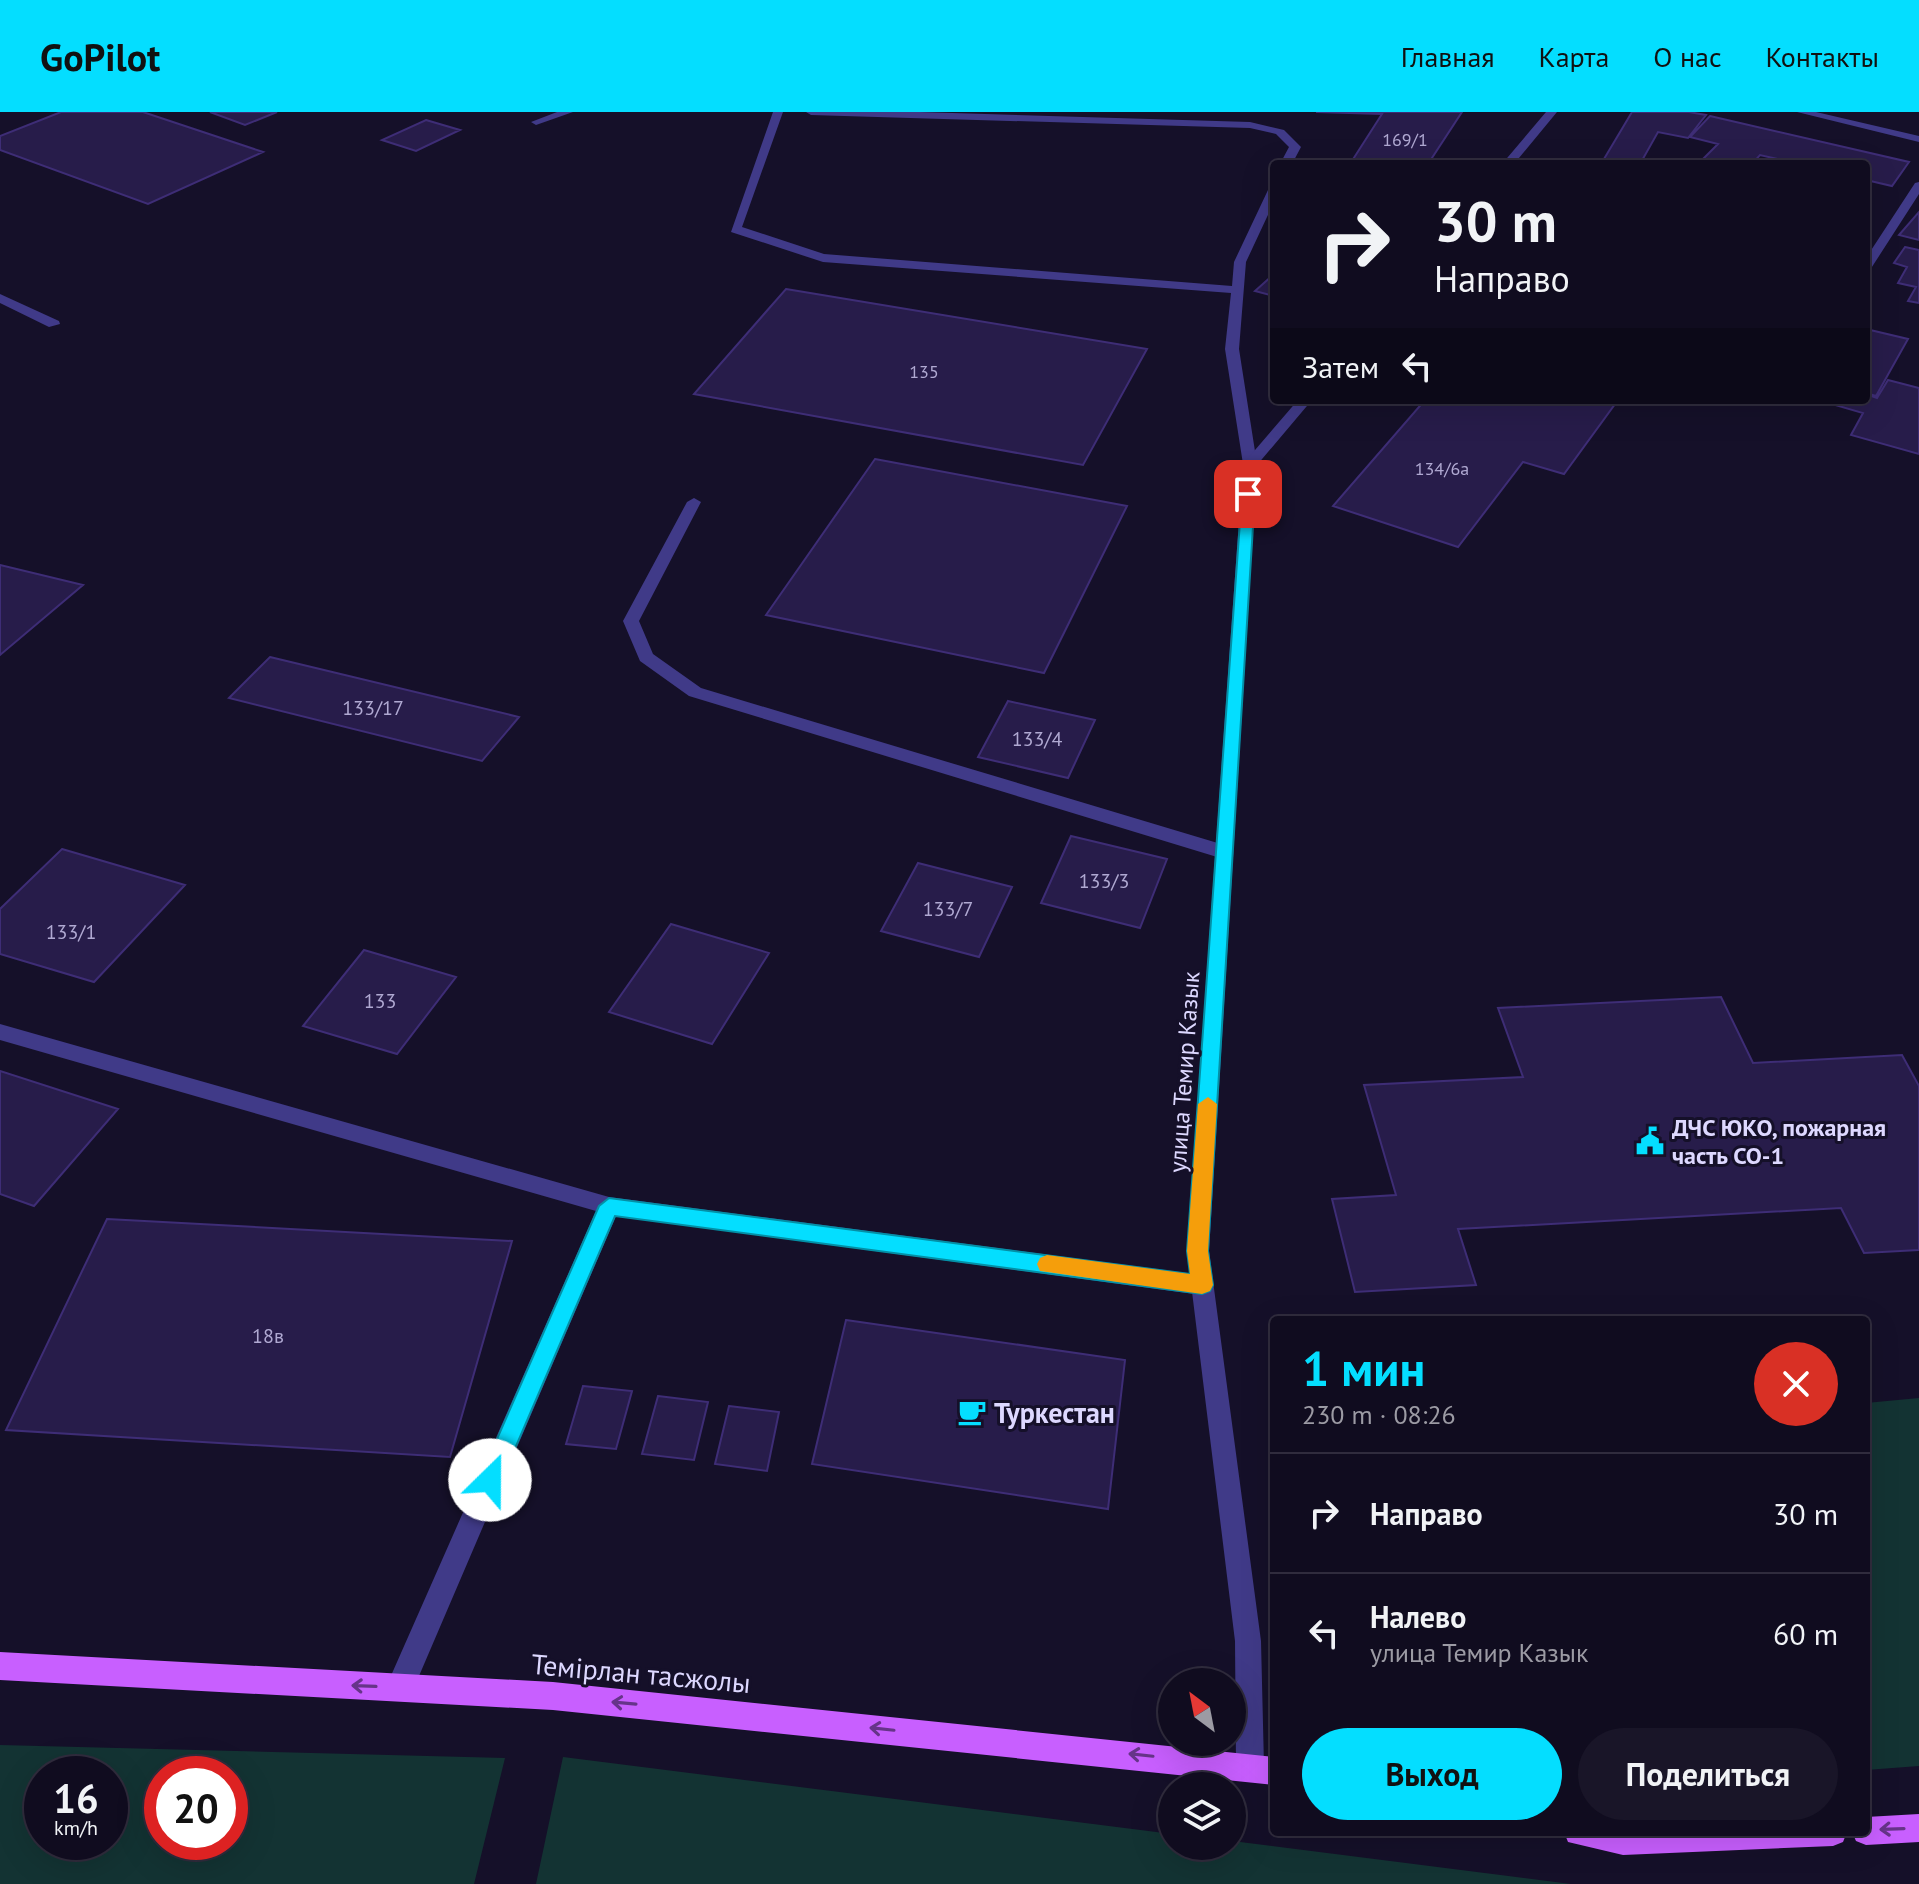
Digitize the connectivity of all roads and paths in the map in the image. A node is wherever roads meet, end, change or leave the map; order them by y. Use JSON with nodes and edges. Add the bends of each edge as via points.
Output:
{"nodes":[{"id":1,"x":568,"y":112,"type":"edge"},
{"id":2,"x":778,"y":112,"type":"edge"},
{"id":3,"x":811,"y":112,"type":"edge"},
{"id":4,"x":1552,"y":112,"type":"edge"},
{"id":5,"x":1802,"y":112,"type":"edge"},
{"id":6,"x":536,"y":122,"type":"dead end"},
{"id":7,"x":1919,"y":139,"type":"edge"},
{"id":8,"x":1288,"y":160,"type":"edge"},
{"id":9,"x":1511,"y":160,"type":"edge"},
{"id":10,"x":1919,"y":185,"type":"edge"},
{"id":11,"x":1270,"y":198,"type":"edge"},
{"id":12,"x":1870,"y":261,"type":"edge"},
{"id":13,"x":1237,"y":290,"type":"junction"},
{"id":14,"x":0,"y":298,"type":"edge"},
{"id":15,"x":54,"y":324,"type":"dead end"},
{"id":16,"x":1302,"y":404,"type":"edge"},
{"id":17,"x":1250,"y":464,"type":"junction"},
{"id":18,"x":694,"y":502,"type":"dead end"},
{"id":19,"x":1224,"y":852,"type":"junction"},
{"id":20,"x":0,"y":1032,"type":"edge"},
{"id":21,"x":609,"y":1206,"type":"junction"},
{"id":22,"x":1202,"y":1285,"type":"junction"},
{"id":23,"x":0,"y":1666,"type":"edge"},
{"id":24,"x":400,"y":1687,"type":"junction"},
{"id":25,"x":1262,"y":1768,"type":"edge"},
{"id":26,"x":1919,"y":1828,"type":"edge"},
{"id":27,"x":1870,"y":1831,"type":"edge"},
{"id":28,"x":1598,"y":1836,"type":"edge"},
{"id":29,"x":1740,"y":1836,"type":"edge"}],
"edges":[{"from":1,"to":6,"type":"street"},
{"from":2,"to":13,"type":"street","via":[[735,229],[823,258]]},
{"from":3,"to":8,"type":"street","via":[[1250,125],[1280,132],[1295,147]]},
{"from":4,"to":9,"type":"street"},
{"from":5,"to":7,"type":"street"},
{"from":10,"to":12,"type":"street"},
{"from":11,"to":13,"type":"street","name":"улица Темир Казык","via":[[1240,262]]},
{"from":13,"to":17,"type":"street","name":"улица Темир Казык","via":[[1232,349]]},
{"from":14,"to":15,"type":"street"},
{"from":16,"to":17,"type":"street"},
{"from":17,"to":19,"type":"street","name":"улица Темир Казык"},
{"from":18,"to":19,"type":"street","via":[[631,621],[646,657],[695,692]]},
{"from":19,"to":22,"type":"street","name":"улица Темир Казык","via":[[1198,1251]]},
{"from":20,"to":21,"type":"street"},
{"from":21,"to":22,"type":"street"},
{"from":21,"to":24,"type":"street"},
{"from":22,"to":25,"type":"street","name":"улица Темир Казык"},
{"from":24,"to":23,"type":"main road","name":"Темірлан тасжолы","one_way":true},
{"from":25,"to":24,"type":"main road","name":"Темірлан тасжолы","one_way":true,"via":[[583,1699]]},
{"from":26,"to":27,"type":"main road","one_way":true},
{"from":28,"to":29,"type":"main road","via":[[1623,1841]]}]}
